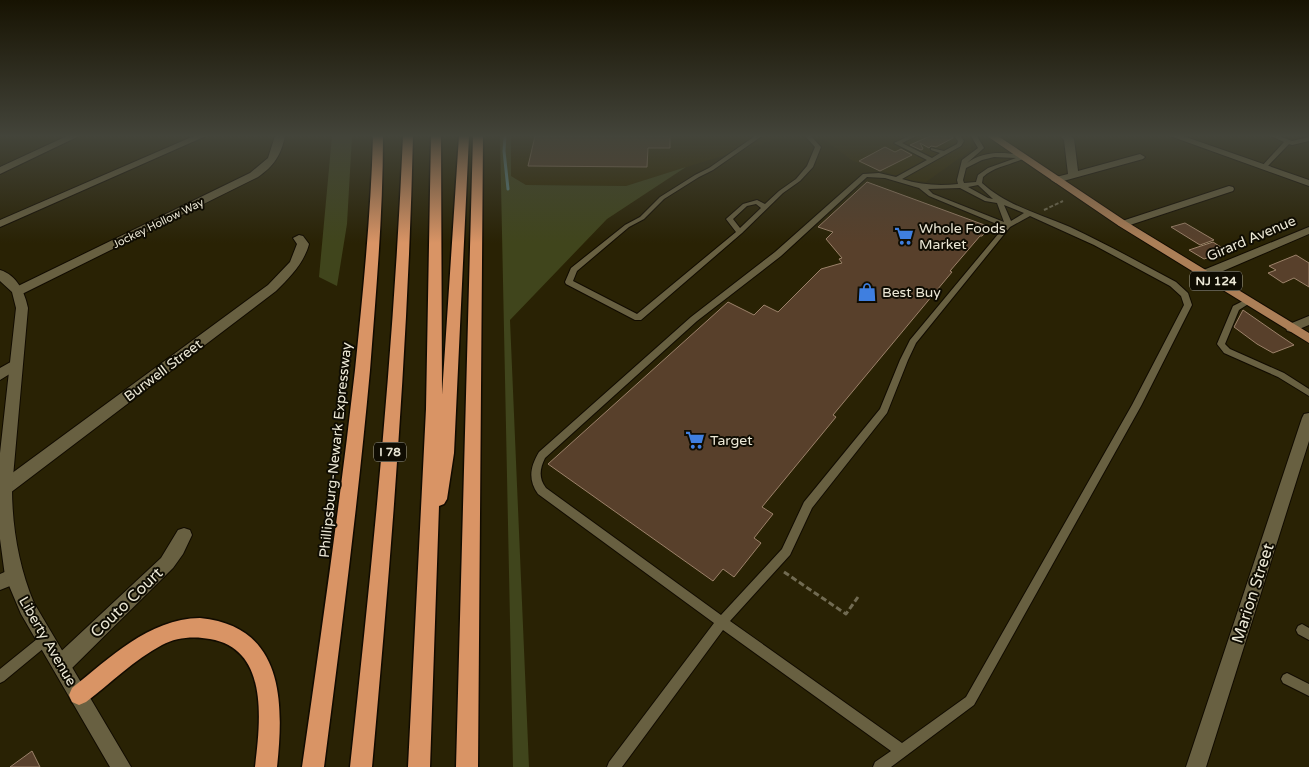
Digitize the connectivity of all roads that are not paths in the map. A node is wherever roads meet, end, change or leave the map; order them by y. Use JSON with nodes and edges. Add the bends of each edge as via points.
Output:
{"nodes":[{"id":1,"x":119,"y":172,"type":"edge"},
{"id":2,"x":259,"y":172,"type":"edge"},
{"id":3,"x":377,"y":172,"type":"edge"},
{"id":4,"x":407,"y":172,"type":"edge"},
{"id":5,"x":436,"y":172,"type":"edge"},
{"id":6,"x":462,"y":172,"type":"edge"},
{"id":7,"x":477,"y":172,"type":"edge"},
{"id":8,"x":705,"y":172,"type":"edge"},
{"id":9,"x":806,"y":172,"type":"edge"},
{"id":10,"x":911,"y":172,"type":"edge"},
{"id":11,"x":962,"y":172,"type":"edge"},
{"id":12,"x":984,"y":172,"type":"edge"},
{"id":13,"x":1044,"y":172,"type":"edge"},
{"id":14,"x":1073,"y":172,"type":"edge"},
{"id":15,"x":1085,"y":172,"type":"edge"},
{"id":16,"x":1277,"y":172,"type":"edge"},
{"id":17,"x":1073,"y":175,"type":"junction"},
{"id":18,"x":896,"y":180,"type":"junction"},
{"id":19,"x":1056,"y":180,"type":"junction"},
{"id":20,"x":1309,"y":183,"type":"edge"},
{"id":21,"x":979,"y":184,"type":"junction"},
{"id":22,"x":922,"y":186,"type":"junction"},
{"id":23,"x":962,"y":186,"type":"junction"},
{"id":24,"x":1229,"y":189,"type":"dead end"},
{"id":25,"x":1000,"y":202,"type":"junction"},
{"id":26,"x":765,"y":207,"type":"junction"},
{"id":27,"x":1028,"y":214,"type":"junction"},
{"id":28,"x":0,"y":224,"type":"edge"},
{"id":29,"x":1122,"y":224,"type":"junction"},
{"id":30,"x":1008,"y":226,"type":"junction"},
{"id":31,"x":1309,"y":230,"type":"edge"},
{"id":32,"x":740,"y":232,"type":"junction"},
{"id":33,"x":299,"y":238,"type":"dead end"},
{"id":34,"x":0,"y":274,"type":"edge"},
{"id":35,"x":1205,"y":274,"type":"junction"},
{"id":36,"x":18,"y":292,"type":"junction"},
{"id":37,"x":1249,"y":301,"type":"junction"},
{"id":38,"x":1309,"y":320,"type":"edge"},
{"id":39,"x":1292,"y":328,"type":"junction"},
{"id":40,"x":1309,"y":339,"type":"edge"},
{"id":41,"x":16,"y":364,"type":"junction"},
{"id":42,"x":0,"y":375,"type":"edge"},
{"id":43,"x":1309,"y":394,"type":"edge"},
{"id":44,"x":1309,"y":418,"type":"edge"},
{"id":45,"x":1306,"y":441,"type":"edge"},
{"id":46,"x":4,"y":488,"type":"junction"},
{"id":47,"x":184,"y":535,"type":"dead end"},
{"id":48,"x":428,"y":552,"type":"junction"},
{"id":49,"x":7,"y":579,"type":"edge"},
{"id":50,"x":722,"y":622,"type":"junction"},
{"id":51,"x":46,"y":640,"type":"junction"},
{"id":52,"x":62,"y":664,"type":"junction"},
{"id":53,"x":0,"y":677,"type":"edge"},
{"id":54,"x":1287,"y":679,"type":"dead end"},
{"id":55,"x":1309,"y":690,"type":"edge"},
{"id":56,"x":79,"y":696,"type":"junction"},
{"id":57,"x":902,"y":751,"type":"junction"},
{"id":58,"x":122,"y":767,"type":"edge"},
{"id":59,"x":266,"y":767,"type":"edge"},
{"id":60,"x":313,"y":767,"type":"edge"},
{"id":61,"x":362,"y":767,"type":"edge"},
{"id":62,"x":419,"y":767,"type":"edge"},
{"id":63,"x":467,"y":767,"type":"edge"},
{"id":64,"x":614,"y":767,"type":"edge"},
{"id":65,"x":880,"y":767,"type":"edge"},
{"id":66,"x":1196,"y":767,"type":"edge"}],
"edges":[{"from":1,"to":28,"type":"street"},
{"from":2,"to":36,"type":"street","name":"Jockey Hollow Way"},
{"from":3,"to":60,"type":"highway","name":"Phillipsburg-Newark Expressway","number":"I 78","via":[[361,386]]},
{"from":4,"to":61,"type":"highway","number":"I 78","via":[[396,379]]},
{"from":5,"to":48,"type":"highway","via":[[435,350]]},
{"from":6,"to":48,"type":"highway","via":[[446,453]]},
{"from":7,"to":63,"type":"highway"},
{"from":8,"to":32,"type":"lane","via":[[662,198],[642,218],[621,231],[574,270],[569,282],[638,318]]},
{"from":9,"to":26,"type":"lane"},
{"from":10,"to":18,"type":"lane"},
{"from":11,"to":23,"type":"lane"},
{"from":12,"to":21,"type":"lane"},
{"from":13,"to":19,"type":"main road","number":"NJ 124"},
{"from":14,"to":17,"type":"street"},
{"from":15,"to":17,"type":"street"},
{"from":16,"to":20,"type":"street"},
{"from":17,"to":19,"type":"street"},
{"from":18,"to":22,"type":"lane"},
{"from":18,"to":50,"type":"lane","via":[[871,174],[858,180],[778,254],[694,319],[538,461],[535,475],[542,491]]},
{"from":19,"to":29,"type":"main road","number":"NJ 124"},
{"from":21,"to":23,"type":"lane"},
{"from":21,"to":25,"type":"lane"},
{"from":22,"to":23,"type":"lane"},
{"from":22,"to":30,"type":"lane","via":[[930,195]]},
{"from":23,"to":25,"type":"lane","via":[[987,200]]},
{"from":24,"to":29,"type":"street"},
{"from":25,"to":27,"type":"lane"},
{"from":25,"to":30,"type":"lane","via":[[1008,218]]},
{"from":26,"to":32,"type":"lane"},
{"from":26,"to":32,"type":"lane","via":[[757,202],[745,205],[729,219]]},
{"from":27,"to":30,"type":"lane"},
{"from":27,"to":57,"type":"lane","via":[[1049,221],[1173,284],[1185,296],[1188,306],[1136,406],[970,701]]},
{"from":29,"to":35,"type":"main road","number":"NJ 124"},
{"from":30,"to":50,"type":"lane","via":[[914,342],[884,411],[808,505],[786,552]]},
{"from":31,"to":35,"type":"street","name":"Girard Avenue"},
{"from":33,"to":46,"type":"street","name":"Burwell Street","via":[[302,244],[299,257],[272,288]]},
{"from":34,"to":36,"type":"street"},
{"from":35,"to":37,"type":"main road","number":"NJ 124"},
{"from":36,"to":41,"type":"street","name":"Liberty Avenue","via":[[23,318]]},
{"from":37,"to":39,"type":"main road","number":"NJ 124"},
{"from":37,"to":43,"type":"lane","via":[[1236,308],[1221,344],[1227,351],[1281,375]]},
{"from":38,"to":39,"type":"street"},
{"from":39,"to":40,"type":"main road","number":"NJ 124"},
{"from":41,"to":42,"type":"street"},
{"from":41,"to":46,"type":"street","name":"Liberty Avenue"},
{"from":44,"to":45,"type":"street","name":"Marion Street"},
{"from":45,"to":66,"type":"street","name":"Marion Street"},
{"from":46,"to":49,"type":"street","name":"Liberty Avenue"},
{"from":47,"to":52,"type":"street","name":"Couto Court","via":[[167,564]]},
{"from":48,"to":62,"type":"highway"},
{"from":49,"to":51,"type":"street","name":"Liberty Avenue"},
{"from":50,"to":57,"type":"lane"},
{"from":50,"to":64,"type":"lane"},
{"from":51,"to":52,"type":"street","name":"Liberty Avenue"},
{"from":51,"to":53,"type":"lane"},
{"from":52,"to":56,"type":"street","name":"Liberty Avenue"},
{"from":54,"to":55,"type":"lane"},
{"from":56,"to":58,"type":"street","name":"Liberty Avenue"},
{"from":56,"to":59,"type":"highway","via":[[141,647],[170,632],[208,628],[232,635],[253,650],[265,679],[270,719]]},
{"from":57,"to":65,"type":"lane"}]}
